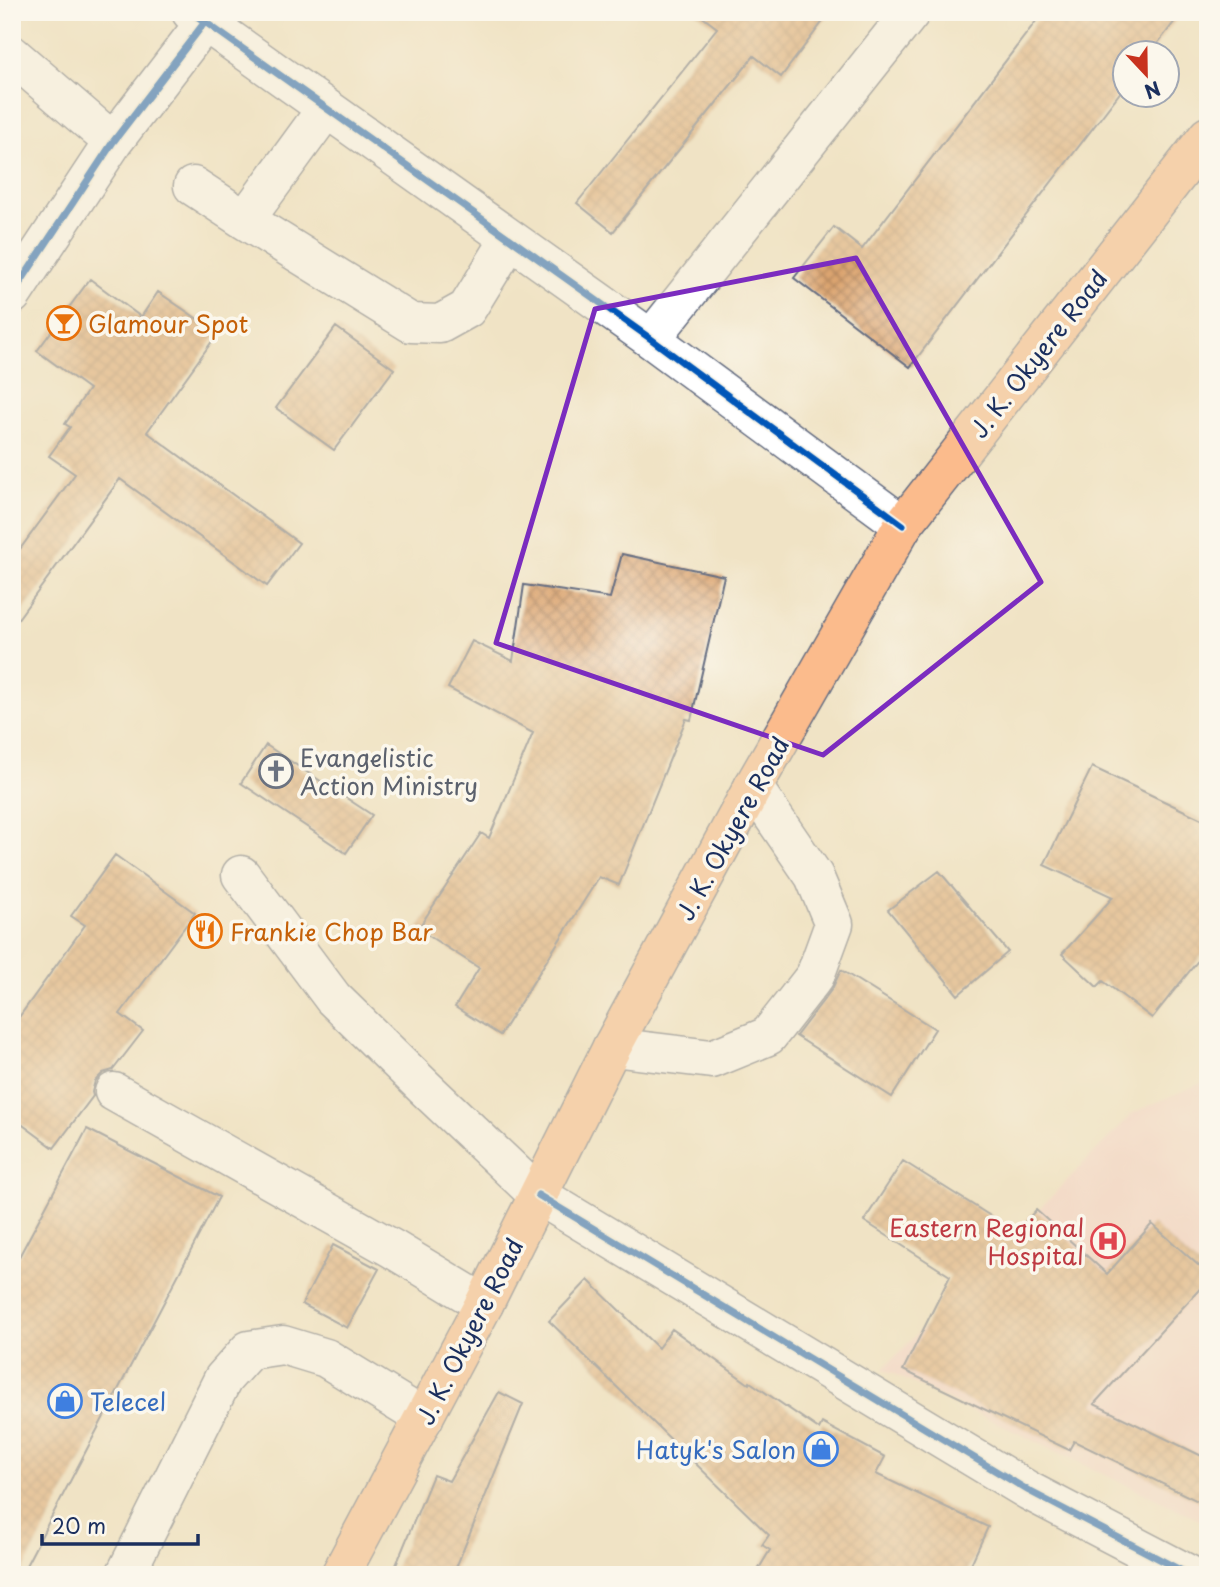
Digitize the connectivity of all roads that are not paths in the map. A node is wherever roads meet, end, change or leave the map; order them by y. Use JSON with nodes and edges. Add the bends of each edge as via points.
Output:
{"nodes":[{"id":1,"x":911,"y":12,"type":"edge"},
{"id":2,"x":198,"y":17,"type":"edge"},
{"id":3,"x":12,"y":55,"type":"edge"},
{"id":4,"x":326,"y":109,"type":"junction"},
{"id":5,"x":1208,"y":136,"type":"edge"},
{"id":6,"x":113,"y":142,"type":"junction"},
{"id":7,"x":193,"y":186,"type":"dead end"},
{"id":8,"x":245,"y":220,"type":"junction"},
{"id":9,"x":510,"y":239,"type":"junction"},
{"id":10,"x":12,"y":295,"type":"edge"},
{"id":11,"x":651,"y":339,"type":"junction"},
{"id":12,"x":903,"y":525,"type":"junction"},
{"id":13,"x":753,"y":787,"type":"junction"},
{"id":14,"x":241,"y":875,"type":"dead end"},
{"id":15,"x":612,"y":1047,"type":"junction"},
{"id":16,"x":114,"y":1092,"type":"dead end"},
{"id":17,"x":538,"y":1195,"type":"junction"},
{"id":18,"x":484,"y":1304,"type":"junction"},
{"id":19,"x":424,"y":1418,"type":"junction"},
{"id":20,"x":125,"y":1575,"type":"edge"},
{"id":21,"x":340,"y":1575,"type":"edge"},
{"id":22,"x":1190,"y":1575,"type":"edge"}],
"edges":[{"from":1,"to":11,"type":"street"},
{"from":2,"to":4,"type":"street"},
{"from":2,"to":6,"type":"street"},
{"from":3,"to":6,"type":"street"},
{"from":4,"to":8,"type":"street"},
{"from":4,"to":9,"type":"street"},
{"from":5,"to":12,"type":"main road","name":"J. K. Okyere Road"},
{"from":6,"to":10,"type":"street"},
{"from":7,"to":8,"type":"street"},
{"from":8,"to":9,"type":"street","via":[[411,323],[440,324],[467,309]]},
{"from":9,"to":11,"type":"street"},
{"from":11,"to":12,"type":"street"},
{"from":12,"to":13,"type":"main road","name":"J. K. Okyere Road"},
{"from":13,"to":15,"type":"main road","name":"J. K. Okyere Road"},
{"from":13,"to":15,"type":"street","via":[[814,876],[834,924],[815,976],[768,1036],[712,1059]]},
{"from":14,"to":17,"type":"street","via":[[333,998]]},
{"from":15,"to":17,"type":"main road","name":"J. K. Okyere Road"},
{"from":16,"to":18,"type":"street"},
{"from":17,"to":18,"type":"main road","name":"J. K. Okyere Road"},
{"from":17,"to":22,"type":"street","via":[[1030,1492]]},
{"from":18,"to":19,"type":"main road","name":"J. K. Okyere Road"},
{"from":19,"to":20,"type":"street","via":[[326,1358],[283,1345],[249,1350],[223,1379]]},
{"from":19,"to":21,"type":"main road","name":"J. K. Okyere Road"}]}
